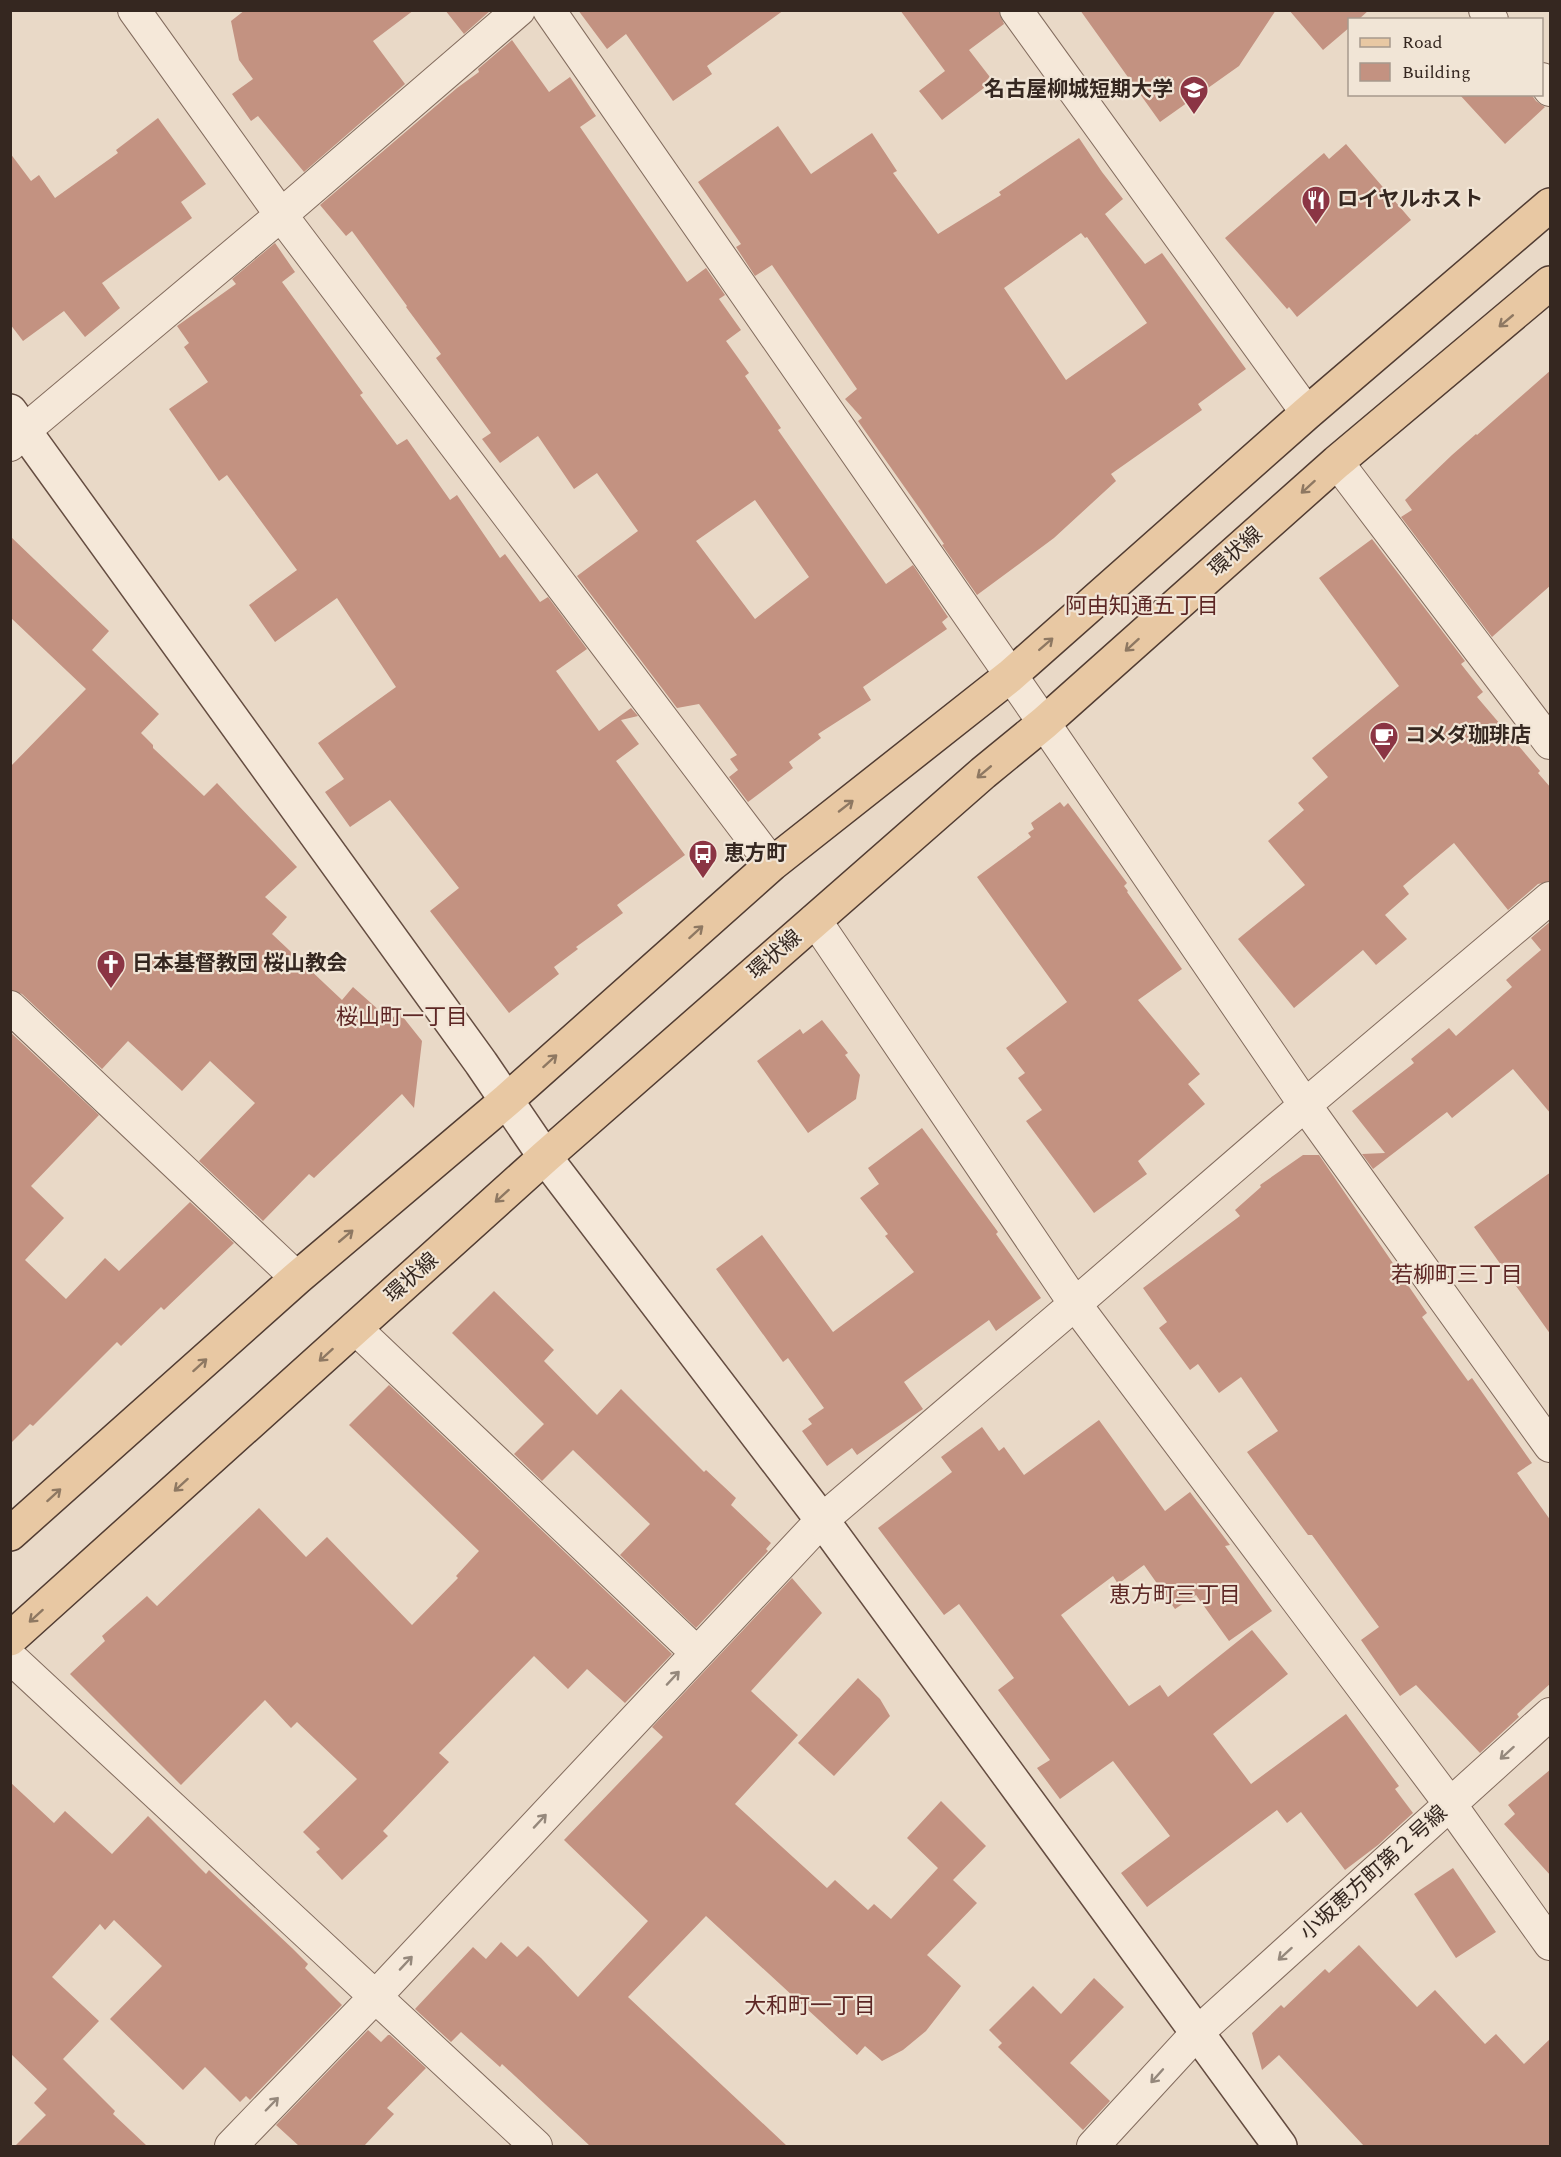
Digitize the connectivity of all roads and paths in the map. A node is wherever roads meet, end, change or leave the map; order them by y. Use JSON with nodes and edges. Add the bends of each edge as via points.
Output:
{"nodes":[{"id":1,"x":134,"y":10,"type":"edge"},
{"id":2,"x":519,"y":10,"type":"edge"},
{"id":3,"x":549,"y":10,"type":"edge"},
{"id":4,"x":1016,"y":10,"type":"edge"},
{"id":5,"x":1551,"y":205,"type":"edge"},
{"id":6,"x":281,"y":215,"type":"junction"},
{"id":7,"x":1551,"y":283,"type":"edge"},
{"id":8,"x":1307,"y":413,"type":"junction"},
{"id":9,"x":15,"y":429,"type":"edge"},
{"id":10,"x":1337,"y":462,"type":"junction"},
{"id":11,"x":1010,"y":676,"type":"junction"},
{"id":12,"x":1044,"y":723,"type":"junction"},
{"id":13,"x":1551,"y":743,"type":"edge"},
{"id":14,"x":772,"y":864,"type":"junction"},
{"id":15,"x":1551,"y":898,"type":"edge"},
{"id":16,"x":815,"y":920,"type":"junction"},
{"id":17,"x":10,"y":1007,"type":"edge"},
{"id":18,"x":507,"y":1100,"type":"junction"},
{"id":19,"x":1305,"y":1105,"type":"junction"},
{"id":20,"x":545,"y":1157,"type":"junction"},
{"id":21,"x":297,"y":1278,"type":"junction"},
{"id":22,"x":1075,"y":1304,"type":"junction"},
{"id":23,"x":355,"y":1328,"type":"junction"},
{"id":24,"x":1551,"y":1446,"type":"edge"},
{"id":25,"x":822,"y":1520,"type":"junction"},
{"id":26,"x":10,"y":1534,"type":"edge"},
{"id":27,"x":10,"y":1639,"type":"edge"},
{"id":28,"x":697,"y":1653,"type":"junction"},
{"id":29,"x":10,"y":1657,"type":"edge"},
{"id":30,"x":1551,"y":1713,"type":"edge"},
{"id":31,"x":1450,"y":1804,"type":"junction"},
{"id":32,"x":1551,"y":1944,"type":"edge"},
{"id":33,"x":375,"y":1997,"type":"junction"},
{"id":34,"x":1197,"y":2033,"type":"junction"},
{"id":35,"x":231,"y":2146,"type":"edge"},
{"id":36,"x":536,"y":2146,"type":"edge"},
{"id":37,"x":1093,"y":2146,"type":"edge"},
{"id":38,"x":1280,"y":2146,"type":"edge"}],
"edges":[{"from":1,"to":6,"type":"street"},
{"from":2,"to":6,"type":"street"},
{"from":3,"to":11,"type":"street"},
{"from":4,"to":8,"type":"street"},
{"from":5,"to":8,"type":"main road"},
{"from":6,"to":9,"type":"street"},
{"from":6,"to":14,"type":"street"},
{"from":7,"to":10,"type":"main road","name":"環状線","one_way":true},
{"from":11,"to":8,"type":"main road","one_way":true},
{"from":9,"to":18,"type":"street"},
{"from":10,"to":12,"type":"main road","name":"環状線","one_way":true},
{"from":10,"to":13,"type":"street"},
{"from":11,"to":12,"type":"street"},
{"from":14,"to":11,"type":"main road","one_way":true},
{"from":12,"to":16,"type":"main road","name":"環状線","one_way":true},
{"from":12,"to":19,"type":"street"},
{"from":18,"to":14,"type":"main road","one_way":true},
{"from":15,"to":19,"type":"street"},
{"from":16,"to":20,"type":"main road","name":"環状線"},
{"from":16,"to":22,"type":"street"},
{"from":17,"to":21,"type":"street"},
{"from":18,"to":20,"type":"street"},
{"from":21,"to":18,"type":"main road","one_way":true},
{"from":19,"to":22,"type":"street"},
{"from":19,"to":24,"type":"street"},
{"from":20,"to":23,"type":"main road","name":"環状線","one_way":true},
{"from":20,"to":25,"type":"street"},
{"from":26,"to":21,"type":"main road","one_way":true},
{"from":22,"to":25,"type":"street"},
{"from":22,"to":31,"type":"street"},
{"from":23,"to":27,"type":"main road","name":"環状線","one_way":true},
{"from":23,"to":28,"type":"street"},
{"from":25,"to":28,"type":"street"},
{"from":25,"to":34,"type":"street"},
{"from":33,"to":28,"type":"street","one_way":true},
{"from":29,"to":33,"type":"street"},
{"from":30,"to":31,"type":"street","name":"小坂恵方町第２号線","one_way":true},
{"from":31,"to":32,"type":"street"},
{"from":31,"to":34,"type":"street","name":"小坂恵方町第２号線","one_way":true},
{"from":35,"to":33,"type":"street","one_way":true},
{"from":33,"to":36,"type":"street"},
{"from":34,"to":37,"type":"street","name":"小坂恵方町第２号線","one_way":true},
{"from":34,"to":38,"type":"street"}]}
